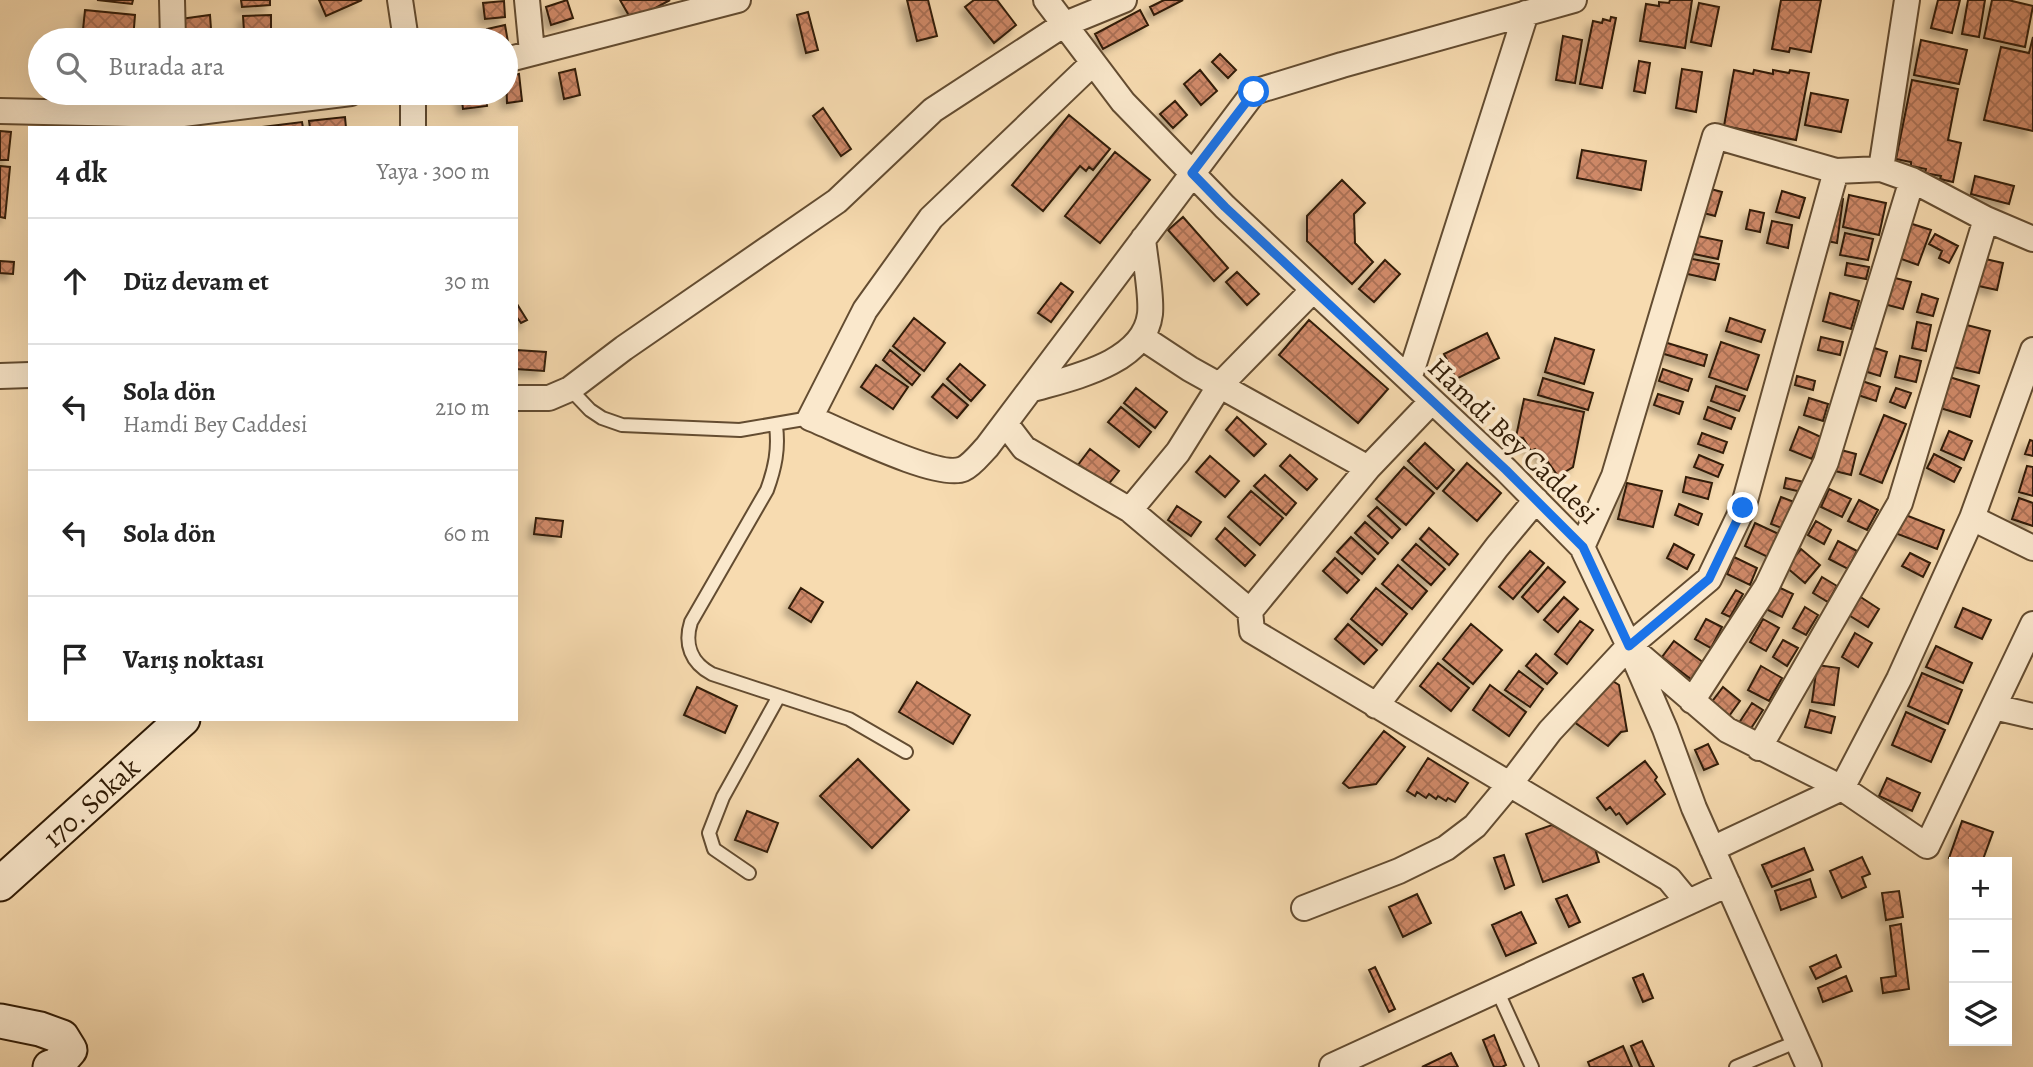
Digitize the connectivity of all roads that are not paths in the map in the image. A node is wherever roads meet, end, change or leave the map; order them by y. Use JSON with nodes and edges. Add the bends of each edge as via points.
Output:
{"nodes":[{"id":1,"x":172,"y":0,"type":"edge"},
{"id":2,"x":400,"y":0,"type":"edge"},
{"id":3,"x":527,"y":0,"type":"edge"},
{"id":4,"x":737,"y":0,"type":"edge"},
{"id":5,"x":1046,"y":0,"type":"edge"},
{"id":6,"x":1124,"y":0,"type":"edge"},
{"id":7,"x":1574,"y":0,"type":"edge"},
{"id":8,"x":1907,"y":0,"type":"edge"},
{"id":9,"x":1526,"y":13,"type":"junction"},
{"id":10,"x":1063,"y":25,"type":"junction"},
{"id":11,"x":173,"y":28,"type":"edge"},
{"id":12,"x":404,"y":28,"type":"edge"},
{"id":13,"x":532,"y":52,"type":"junction"},
{"id":14,"x":518,"y":56,"type":"edge"},
{"id":15,"x":1093,"y":63,"type":"junction"},
{"id":16,"x":149,"y":105,"type":"edge"},
{"id":17,"x":413,"y":105,"type":"edge"},
{"id":18,"x":0,"y":111,"type":"edge"},
{"id":19,"x":412,"y":126,"type":"edge"},
{"id":20,"x":1881,"y":169,"type":"junction"},
{"id":21,"x":1836,"y":171,"type":"junction"},
{"id":22,"x":1192,"y":173,"type":"junction"},
{"id":23,"x":1912,"y":180,"type":"junction"},
{"id":24,"x":1986,"y":219,"type":"junction"},
{"id":25,"x":1143,"y":239,"type":"junction"},
{"id":26,"x":2033,"y":239,"type":"edge"},
{"id":27,"x":1313,"y":290,"type":"junction"},
{"id":28,"x":1143,"y":338,"type":"junction"},
{"id":29,"x":2033,"y":350,"type":"edge"},
{"id":30,"x":28,"y":375,"type":"edge"},
{"id":31,"x":0,"y":376,"type":"edge"},
{"id":32,"x":1409,"y":379,"type":"junction"},
{"id":33,"x":1220,"y":385,"type":"junction"},
{"id":34,"x":570,"y":389,"type":"junction"},
{"id":35,"x":1030,"y":390,"type":"junction"},
{"id":36,"x":518,"y":398,"type":"edge"},
{"id":37,"x":1432,"y":401,"type":"junction"},
{"id":38,"x":810,"y":418,"type":"junction"},
{"id":39,"x":1005,"y":423,"type":"junction"},
{"id":40,"x":776,"y":426,"type":"junction"},
{"id":41,"x":1368,"y":468,"type":"junction"},
{"id":42,"x":1536,"y":500,"type":"junction"},
{"id":43,"x":1130,"y":510,"type":"junction"},
{"id":44,"x":1972,"y":519,"type":"junction"},
{"id":45,"x":1583,"y":547,"type":"junction"},
{"id":46,"x":2033,"y":548,"type":"edge"},
{"id":47,"x":1250,"y":611,"type":"junction"},
{"id":48,"x":2033,"y":624,"type":"edge"},
{"id":49,"x":1629,"y":646,"type":"junction"},
{"id":50,"x":779,"y":696,"type":"junction"},
{"id":51,"x":1692,"y":701,"type":"junction"},
{"id":52,"x":1376,"y":706,"type":"junction"},
{"id":53,"x":1994,"y":707,"type":"junction"},
{"id":54,"x":2033,"y":716,"type":"edge"},
{"id":55,"x":181,"y":721,"type":"edge"},
{"id":56,"x":1759,"y":748,"type":"junction"},
{"id":57,"x":906,"y":751,"type":"dead end"},
{"id":58,"x":1510,"y":784,"type":"junction"},
{"id":59,"x":1842,"y":788,"type":"junction"},
{"id":60,"x":1712,"y":849,"type":"junction"},
{"id":61,"x":749,"y":873,"type":"dead end"},
{"id":62,"x":0,"y":884,"type":"edge"},
{"id":63,"x":1728,"y":884,"type":"junction"},
{"id":64,"x":1688,"y":902,"type":"junction"},
{"id":65,"x":1304,"y":908,"type":"dead end"},
{"id":66,"x":1497,"y":990,"type":"junction"},
{"id":67,"x":0,"y":1021,"type":"edge"},
{"id":68,"x":1804,"y":1059,"type":"edge"},
{"id":69,"x":50,"y":1067,"type":"edge"},
{"id":70,"x":1332,"y":1067,"type":"edge"},
{"id":71,"x":1532,"y":1067,"type":"edge"},
{"id":72,"x":1736,"y":1067,"type":"edge"}],
"edges":[{"from":1,"to":11,"type":"street"},
{"from":2,"to":12,"type":"street"},
{"from":3,"to":13,"type":"street"},
{"from":4,"to":13,"type":"street"},
{"from":5,"to":10,"type":"street","name":"Hamdi Bey Caddesi"},
{"from":6,"to":10,"type":"street"},
{"from":7,"to":9,"type":"street"},
{"from":8,"to":20,"type":"street"},
{"from":9,"to":22,"type":"street","via":[[1254,92]]},
{"from":9,"to":32,"type":"street"},
{"from":10,"to":15,"type":"street","name":"Hamdi Bey Caddesi"},
{"from":10,"to":34,"type":"street","via":[[933,110],[837,201]]},
{"from":13,"to":14,"type":"street"},
{"from":15,"to":22,"type":"street","name":"Hamdi Bey Caddesi","via":[[1123,102]]},
{"from":15,"to":38,"type":"street","via":[[931,218],[865,310]]},
{"from":16,"to":18,"type":"street"},
{"from":17,"to":19,"type":"street"},
{"from":20,"to":21,"type":"street"},
{"from":20,"to":23,"type":"street"},
{"from":21,"to":45,"type":"street","via":[[1715,136],[1614,476]]},
{"from":21,"to":49,"type":"street","via":[[1743,508],[1709,579]]},
{"from":22,"to":25,"type":"street"},
{"from":22,"to":27,"type":"street","name":"Hamdi Bey Caddesi"},
{"from":23,"to":24,"type":"street"},
{"from":23,"to":51,"type":"street","via":[[1826,462],[1767,586]]},
{"from":24,"to":26,"type":"street"},
{"from":24,"to":56,"type":"street","via":[[1900,503]]},
{"from":25,"to":28,"type":"street","via":[[1150,314]]},
{"from":25,"to":35,"type":"street"},
{"from":27,"to":32,"type":"street","name":"Hamdi Bey Caddesi"},
{"from":27,"to":33,"type":"street"},
{"from":28,"to":33,"type":"street"},
{"from":28,"to":35,"type":"street","via":[[1106,367]]},
{"from":29,"to":44,"type":"street"},
{"from":30,"to":31,"type":"street"},
{"from":32,"to":37,"type":"street","name":"Hamdi Bey Caddesi"},
{"from":33,"to":41,"type":"street"},
{"from":33,"to":43,"type":"street","via":[[1178,452]]},
{"from":34,"to":36,"type":"street","via":[[549,398]]},
{"from":34,"to":40,"type":"lane","via":[[590,410],[622,425],[717,430]]},
{"from":35,"to":39,"type":"street"},
{"from":37,"to":41,"type":"street"},
{"from":37,"to":42,"type":"street","name":"Hamdi Bey Caddesi"},
{"from":38,"to":39,"type":"street","via":[[917,463],[947,470],[963,469]]},
{"from":38,"to":40,"type":"lane"},
{"from":39,"to":43,"type":"street","via":[[1024,448]]},
{"from":40,"to":50,"type":"lane","via":[[779,443],[767,490],[691,622],[688,640],[694,658],[705,670]]},
{"from":41,"to":47,"type":"street"},
{"from":42,"to":45,"type":"street","name":"Hamdi Bey Caddesi"},
{"from":42,"to":52,"type":"street"},
{"from":43,"to":47,"type":"street"},
{"from":44,"to":46,"type":"street"},
{"from":44,"to":59,"type":"street","via":[[1899,679]]},
{"from":45,"to":49,"type":"street","name":"Hamdi Bey Caddesi"},
{"from":47,"to":52,"type":"street","via":[[1252,631]]},
{"from":48,"to":53,"type":"street"},
{"from":49,"to":51,"type":"street"},
{"from":49,"to":58,"type":"street","via":[[1550,731]]},
{"from":49,"to":60,"type":"street","name":"Hamdi Bey Caddesi"},
{"from":50,"to":57,"type":"lane","via":[[849,719]]},
{"from":50,"to":61,"type":"lane","via":[[723,797],[709,833],[714,849]]},
{"from":51,"to":56,"type":"street","via":[[1727,730]]},
{"from":52,"to":58,"type":"street"},
{"from":53,"to":54,"type":"street"},
{"from":53,"to":59,"type":"street","via":[[1927,846]]},
{"from":55,"to":62,"type":"street","name":"170. Sokak"},
{"from":56,"to":59,"type":"street"},
{"from":58,"to":64,"type":"street","via":[[1669,879]]},
{"from":58,"to":65,"type":"street","via":[[1475,825],[1446,848]]},
{"from":59,"to":60,"type":"street"},
{"from":60,"to":63,"type":"street","name":"Hamdi Bey Caddesi"},
{"from":63,"to":64,"type":"street"},
{"from":63,"to":68,"type":"street","name":"Hamdi Bey Caddesi"},
{"from":64,"to":66,"type":"street"},
{"from":66,"to":70,"type":"street"},
{"from":66,"to":71,"type":"lane"},
{"from":67,"to":69,"type":"street","via":[[62,1037],[69,1051]]},
{"from":68,"to":72,"type":"lane"}]}
